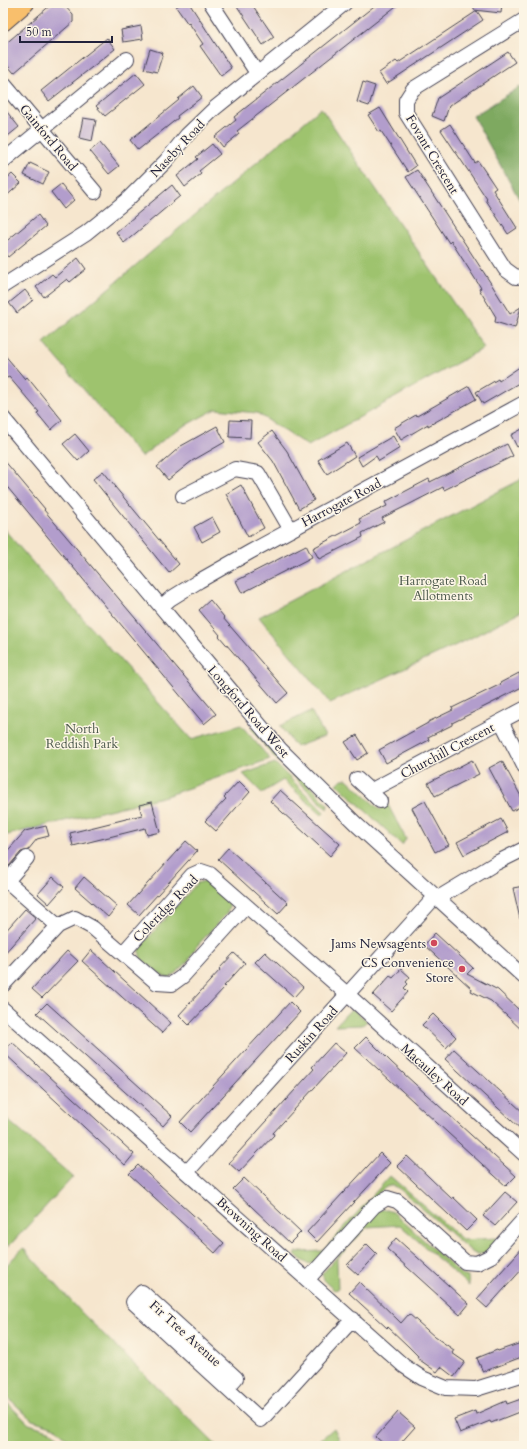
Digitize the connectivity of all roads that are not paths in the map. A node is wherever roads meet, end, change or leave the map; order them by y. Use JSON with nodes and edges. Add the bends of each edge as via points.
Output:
{"nodes":[{"id":1,"x":25,"y":3,"type":"edge"},
{"id":2,"x":211,"y":3,"type":"edge"},
{"id":3,"x":340,"y":4,"type":"edge"},
{"id":4,"x":524,"y":20,"type":"edge"},
{"id":5,"x":3,"y":22,"type":"edge"},
{"id":6,"x":127,"y":59,"type":"dead end"},
{"id":7,"x":257,"y":73,"type":"junction"},
{"id":8,"x":3,"y":83,"type":"edge"},
{"id":9,"x":42,"y":129,"type":"junction"},
{"id":10,"x":3,"y":161,"type":"edge"},
{"id":11,"x":95,"y":192,"type":"dead end"},
{"id":12,"x":524,"y":276,"type":"edge"},
{"id":13,"x":3,"y":286,"type":"edge"},
{"id":14,"x":524,"y":403,"type":"edge"},
{"id":15,"x":3,"y":418,"type":"edge"},
{"id":16,"x":182,"y":496,"type":"dead end"},
{"id":17,"x":291,"y":530,"type":"junction"},
{"id":18,"x":161,"y":607,"type":"junction"},
{"id":19,"x":524,"y":709,"type":"edge"},
{"id":20,"x":501,"y":721,"type":"junction"},
{"id":21,"x":524,"y":766,"type":"edge"},
{"id":22,"x":357,"y":779,"type":"dead end"},
{"id":23,"x":370,"y":791,"type":"junction"},
{"id":24,"x":380,"y":801,"type":"dead end"},
{"id":25,"x":524,"y":849,"type":"edge"},
{"id":26,"x":27,"y":858,"type":"dead end"},
{"id":27,"x":436,"y":898,"type":"junction"},
{"id":28,"x":246,"y":906,"type":"junction"},
{"id":29,"x":58,"y":926,"type":"junction"},
{"id":30,"x":123,"y":953,"type":"junction"},
{"id":31,"x":524,"y":977,"type":"edge"},
{"id":32,"x":3,"y":985,"type":"edge"},
{"id":33,"x":347,"y":994,"type":"junction"},
{"id":34,"x":3,"y":1009,"type":"edge"},
{"id":35,"x":524,"y":1154,"type":"edge"},
{"id":36,"x":187,"y":1172,"type":"junction"},
{"id":37,"x":524,"y":1219,"type":"edge"},
{"id":38,"x":308,"y":1279,"type":"junction"},
{"id":39,"x":353,"y":1319,"type":"junction"},
{"id":40,"x":524,"y":1374,"type":"edge"},
{"id":41,"x":227,"y":1388,"type":"junction"}],
"edges":[{"from":1,"to":5,"type":"main road"},
{"from":2,"to":7,"type":"street"},
{"from":3,"to":7,"type":"street","name":"Naseby Road"},
{"from":4,"to":12,"type":"street","name":"Fovant Crescent","via":[[413,89],[406,100],[406,113],[505,269],[516,277]]},
{"from":6,"to":9,"type":"street"},
{"from":7,"to":13,"type":"street","name":"Naseby Road","via":[[187,135],[166,161],[128,199],[86,233]]},
{"from":8,"to":9,"type":"street","name":"Gainford Road"},
{"from":9,"to":10,"type":"street"},
{"from":9,"to":11,"type":"street","name":"Gainford Road"},
{"from":14,"to":17,"type":"street","name":"Harrogate Road"},
{"from":15,"to":18,"type":"street","name":"Longford Road West"},
{"from":16,"to":17,"type":"street","via":[[235,469],[258,473]]},
{"from":17,"to":18,"type":"street","name":"Harrogate Road","via":[[198,581]]},
{"from":18,"to":27,"type":"street","name":"Longford Road West","via":[[280,749]]},
{"from":19,"to":20,"type":"street","name":"Churchill Crescent"},
{"from":20,"to":21,"type":"street"},
{"from":20,"to":23,"type":"street","name":"Churchill Crescent"},
{"from":22,"to":23,"type":"street"},
{"from":23,"to":24,"type":"street"},
{"from":25,"to":27,"type":"street","name":"Ruskin Road"},
{"from":26,"to":29,"type":"street","via":[[7,881]]},
{"from":27,"to":31,"type":"street","name":"Longford Road West"},
{"from":27,"to":33,"type":"street","name":"Ruskin Road"},
{"from":28,"to":30,"type":"street","name":"Coleridge Road","via":[[183,976],[172,984],[157,983]]},
{"from":28,"to":30,"type":"street","name":"Coleridge Road","via":[[210,874],[201,871],[192,875]]},
{"from":28,"to":33,"type":"street","name":"Coleridge Road"},
{"from":29,"to":30,"type":"street","name":"Coleridge Road","via":[[75,918],[93,928]]},
{"from":29,"to":32,"type":"street","name":"Coleridge Road"},
{"from":33,"to":35,"type":"street","name":"Macauley Road"},
{"from":33,"to":36,"type":"street","name":"Ruskin Road"},
{"from":34,"to":36,"type":"street","name":"Browning Road"},
{"from":36,"to":38,"type":"street","name":"Browning Road"},
{"from":37,"to":38,"type":"street","via":[[491,1256],[477,1263],[465,1262],[402,1205],[387,1198],[374,1206]]},
{"from":38,"to":39,"type":"street","name":"Browning Road"},
{"from":39,"to":40,"type":"street","name":"Browning Road","via":[[404,1366],[422,1378],[446,1388],[476,1389]]},
{"from":39,"to":41,"type":"street","name":"Fir Tree Avenue","via":[[261,1420]]},
{"from":41,"to":41,"type":"street","name":"Fir Tree Avenue","via":[[132,1302],[142,1292],[236,1378]]}]}
